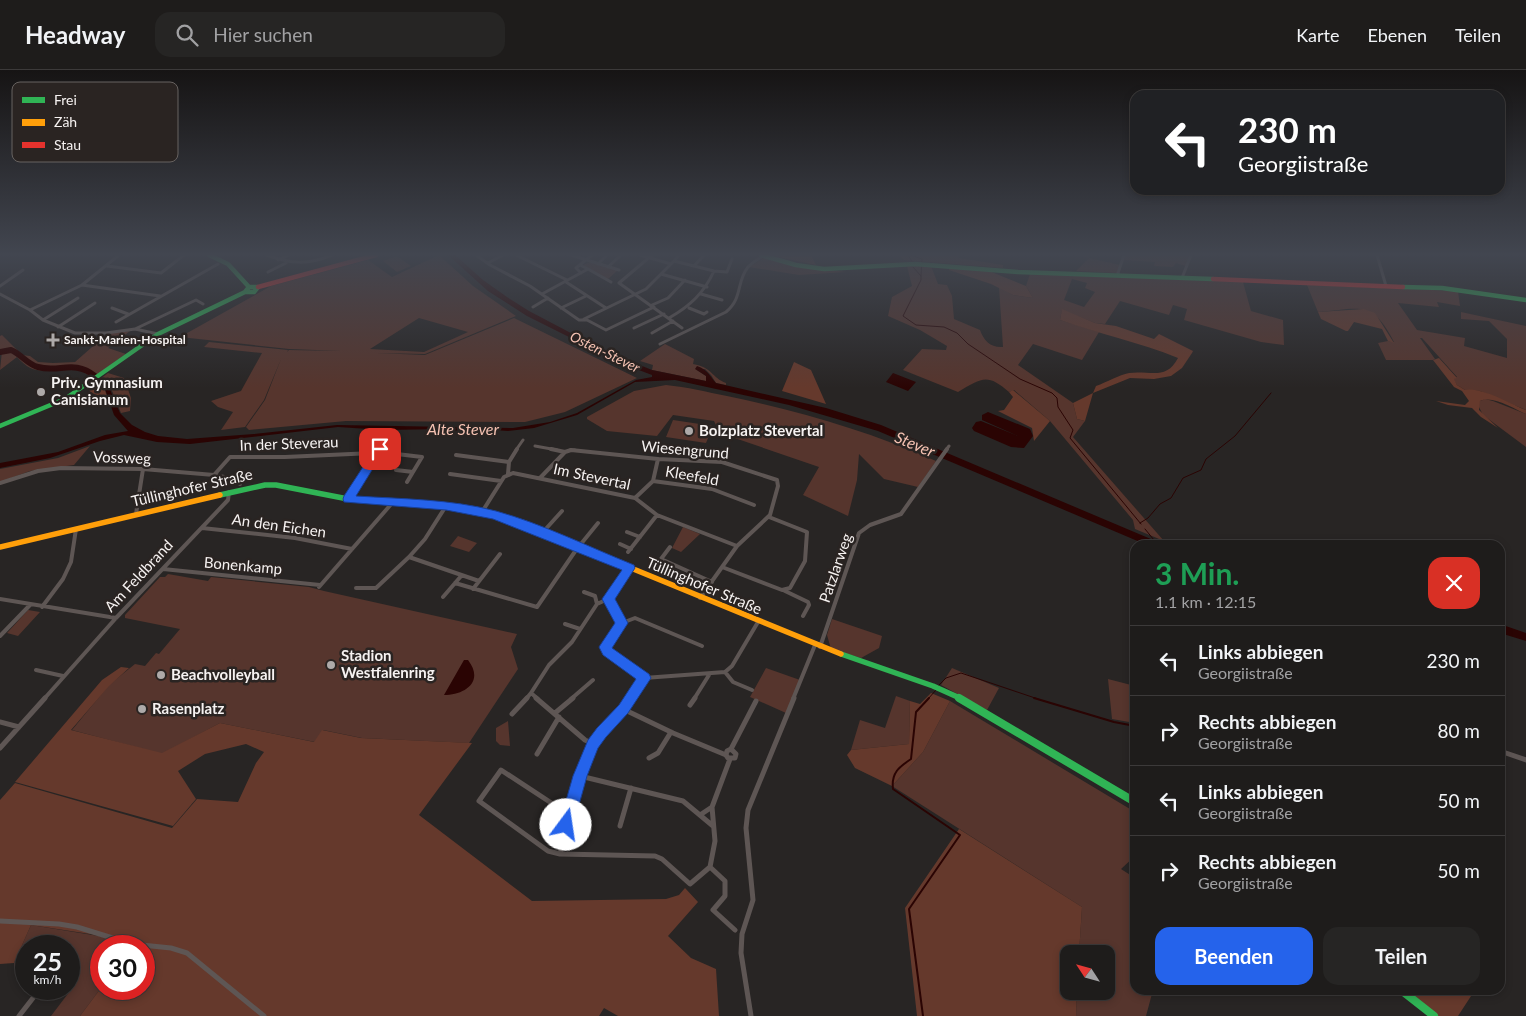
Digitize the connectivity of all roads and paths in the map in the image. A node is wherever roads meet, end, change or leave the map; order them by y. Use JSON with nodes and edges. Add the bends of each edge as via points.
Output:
{"nodes":[{"id":1,"x":9,"y":299,"type":"edge"},
{"id":2,"x":53,"y":299,"type":"edge"},
{"id":3,"x":76,"y":299,"type":"edge"},
{"id":4,"x":154,"y":299,"type":"edge"},
{"id":5,"x":228,"y":299,"type":"edge"},
{"id":6,"x":546,"y":299,"type":"edge"},
{"id":7,"x":549,"y":299,"type":"edge"},
{"id":8,"x":579,"y":299,"type":"edge"},
{"id":9,"x":591,"y":299,"type":"edge"},
{"id":10,"x":625,"y":299,"type":"edge"},
{"id":11,"x":643,"y":299,"type":"edge"},
{"id":12,"x":666,"y":299,"type":"edge"},
{"id":13,"x":696,"y":299,"type":"edge"},
{"id":14,"x":719,"y":299,"type":"edge"},
{"id":15,"x":739,"y":299,"type":"edge"},
{"id":16,"x":722,"y":300,"type":"dead end"},
{"id":17,"x":95,"y":303,"type":"dead end"},
{"id":18,"x":203,"y":304,"type":"dead end"},
{"id":19,"x":653,"y":306,"type":"junction"},
{"id":20,"x":112,"y":308,"type":"dead end"},
{"id":21,"x":532,"y":308,"type":"dead end"},
{"id":22,"x":561,"y":308,"type":"junction"},
{"id":23,"x":606,"y":308,"type":"junction"},
{"id":24,"x":688,"y":308,"type":"junction"},
{"id":25,"x":30,"y":310,"type":"junction"},
{"id":26,"x":707,"y":312,"type":"dead end"},
{"id":27,"x":128,"y":314,"type":"junction"},
{"id":28,"x":664,"y":314,"type":"junction"},
{"id":29,"x":669,"y":318,"type":"junction"},
{"id":30,"x":43,"y":320,"type":"junction"},
{"id":31,"x":582,"y":320,"type":"junction"},
{"id":32,"x":673,"y":321,"type":"junction"},
{"id":33,"x":116,"y":322,"type":"dead end"},
{"id":34,"x":58,"y":327,"type":"junction"},
{"id":35,"x":634,"y":328,"type":"dead end"},
{"id":36,"x":682,"y":328,"type":"dead end"},
{"id":37,"x":135,"y":329,"type":"junction"},
{"id":38,"x":652,"y":333,"type":"dead end"},
{"id":39,"x":158,"y":334,"type":"junction"},
{"id":40,"x":660,"y":344,"type":"dead end"},
{"id":41,"x":0,"y":426,"type":"edge"},
{"id":42,"x":523,"y":440,"type":"dead end"},
{"id":43,"x":536,"y":446,"type":"dead end"},
{"id":44,"x":948,"y":447,"type":"dead end"},
{"id":45,"x":426,"y":451,"type":"dead end"},
{"id":46,"x":565,"y":452,"type":"junction"},
{"id":47,"x":377,"y":453,"type":"junction"},
{"id":48,"x":456,"y":455,"type":"dead end"},
{"id":49,"x":422,"y":457,"type":"junction"},
{"id":50,"x":658,"y":459,"type":"junction"},
{"id":51,"x":509,"y":462,"type":"junction"},
{"id":52,"x":143,"y":469,"type":"junction"},
{"id":53,"x":396,"y":470,"type":"dead end"},
{"id":54,"x":413,"y":472,"type":"junction"},
{"id":55,"x":450,"y":474,"type":"dead end"},
{"id":56,"x":508,"y":474,"type":"junction"},
{"id":57,"x":214,"y":475,"type":"junction"},
{"id":58,"x":540,"y":478,"type":"junction"},
{"id":59,"x":501,"y":481,"type":"junction"},
{"id":60,"x":653,"y":481,"type":"junction"},
{"id":61,"x":407,"y":482,"type":"dead end"},
{"id":62,"x":0,"y":483,"type":"edge"},
{"id":63,"x":240,"y":484,"type":"dead end"},
{"id":64,"x":229,"y":492,"type":"junction"},
{"id":65,"x":635,"y":498,"type":"junction"},
{"id":66,"x":348,"y":499,"type":"junction"},
{"id":67,"x":393,"y":502,"type":"junction"},
{"id":68,"x":754,"y":505,"type":"dead end"},
{"id":69,"x":446,"y":506,"type":"junction"},
{"id":70,"x":562,"y":510,"type":"dead end"},
{"id":71,"x":482,"y":512,"type":"junction"},
{"id":72,"x":136,"y":514,"type":"junction"},
{"id":73,"x":657,"y":515,"type":"junction"},
{"id":74,"x":769,"y":517,"type":"junction"},
{"id":75,"x":598,"y":523,"type":"dead end"},
{"id":76,"x":202,"y":528,"type":"junction"},
{"id":77,"x":76,"y":529,"type":"junction"},
{"id":78,"x":543,"y":532,"type":"junction"},
{"id":79,"x":627,"y":532,"type":"dead end"},
{"id":80,"x":640,"y":537,"type":"junction"},
{"id":81,"x":620,"y":544,"type":"dead end"},
{"id":82,"x":736,"y":546,"type":"junction"},
{"id":83,"x":0,"y":547,"type":"edge"},
{"id":84,"x":578,"y":547,"type":"junction"},
{"id":85,"x":670,"y":547,"type":"dead end"},
{"id":86,"x":352,"y":549,"type":"junction"},
{"id":87,"x":500,"y":554,"type":"dead end"},
{"id":88,"x":409,"y":557,"type":"junction"},
{"id":89,"x":722,"y":567,"type":"junction"},
{"id":90,"x":630,"y":568,"type":"junction"},
{"id":91,"x":163,"y":570,"type":"junction"},
{"id":92,"x":462,"y":575,"type":"junction"},
{"id":93,"x":479,"y":581,"type":"junction"},
{"id":94,"x":712,"y":582,"type":"junction"},
{"id":95,"x":455,"y":583,"type":"junction"},
{"id":96,"x":356,"y":588,"type":"dead end"},
{"id":97,"x":473,"y":589,"type":"junction"},
{"id":98,"x":785,"y":591,"type":"junction"},
{"id":99,"x":584,"y":592,"type":"dead end"},
{"id":100,"x":443,"y":597,"type":"dead end"},
{"id":101,"x":700,"y":598,"type":"junction"},
{"id":102,"x":0,"y":599,"type":"edge"},
{"id":103,"x":608,"y":599,"type":"junction"},
{"id":104,"x":597,"y":604,"type":"junction"},
{"id":105,"x":30,"y":605,"type":"junction"},
{"id":106,"x":42,"y":607,"type":"junction"},
{"id":107,"x":803,"y":616,"type":"dead end"},
{"id":108,"x":116,"y":618,"type":"junction"},
{"id":109,"x":758,"y":622,"type":"junction"},
{"id":110,"x":622,"y":623,"type":"junction"},
{"id":111,"x":565,"y":624,"type":"dead end"},
{"id":112,"x":580,"y":629,"type":"junction"},
{"id":113,"x":0,"y":636,"type":"edge"},
{"id":114,"x":702,"y":646,"type":"dead end"},
{"id":115,"x":818,"y":646,"type":"junction"},
{"id":116,"x":36,"y":670,"type":"dead end"},
{"id":117,"x":725,"y":672,"type":"junction"},
{"id":118,"x":708,"y":675,"type":"junction"},
{"id":119,"x":64,"y":676,"type":"junction"},
{"id":120,"x":644,"y":678,"type":"junction"},
{"id":121,"x":593,"y":680,"type":"dead end"},
{"id":122,"x":752,"y":690,"type":"dead end"},
{"id":123,"x":532,"y":693,"type":"junction"},
{"id":124,"x":756,"y":700,"type":"dead end"},
{"id":125,"x":690,"y":705,"type":"dead end"},
{"id":126,"x":623,"y":709,"type":"junction"},
{"id":127,"x":512,"y":714,"type":"dead end"},
{"id":128,"x":557,"y":715,"type":"junction"},
{"id":129,"x":0,"y":722,"type":"edge"},
{"id":130,"x":19,"y":727,"type":"junction"},
{"id":131,"x":671,"y":732,"type":"junction"},
{"id":132,"x":593,"y":744,"type":"junction"},
{"id":133,"x":0,"y":748,"type":"edge"},
{"id":134,"x":731,"y":749,"type":"junction"},
{"id":135,"x":1505,"y":753,"type":"edge"},
{"id":136,"x":537,"y":754,"type":"dead end"},
{"id":137,"x":726,"y":755,"type":"junction"},
{"id":138,"x":649,"y":758,"type":"dead end"},
{"id":139,"x":730,"y":759,"type":"junction"},
{"id":140,"x":1526,"y":760,"type":"edge"},
{"id":141,"x":580,"y":776,"type":"junction"},
{"id":142,"x":631,"y":788,"type":"junction"},
{"id":143,"x":1130,"y":799,"type":"edge"},
{"id":144,"x":712,"y":807,"type":"junction"},
{"id":145,"x":570,"y":811,"type":"junction"},
{"id":146,"x":700,"y":815,"type":"junction"},
{"id":147,"x":620,"y":826,"type":"dead end"},
{"id":148,"x":713,"y":826,"type":"junction"},
{"id":149,"x":560,"y":854,"type":"junction"},
{"id":150,"x":710,"y":867,"type":"junction"},
{"id":151,"x":0,"y":922,"type":"edge"},
{"id":152,"x":735,"y":930,"type":"dead end"},
{"id":153,"x":1407,"y":995,"type":"edge"},
{"id":154,"x":31,"y":1000,"type":"edge"},
{"id":155,"x":19,"y":1016,"type":"edge"},
{"id":156,"x":264,"y":1016,"type":"edge"},
{"id":157,"x":751,"y":1016,"type":"edge"},
{"id":158,"x":1434,"y":1016,"type":"edge"}],
"edges":[{"from":1,"to":25,"type":"street"},
{"from":2,"to":25,"type":"street"},
{"from":3,"to":30,"type":"street"},
{"from":4,"to":27,"type":"street"},
{"from":5,"to":39,"type":"main road"},
{"from":6,"to":21,"type":"street"},
{"from":7,"to":22,"type":"street"},
{"from":8,"to":22,"type":"street"},
{"from":9,"to":23,"type":"street"},
{"from":10,"to":23,"type":"street"},
{"from":11,"to":19,"type":"street"},
{"from":12,"to":19,"type":"street"},
{"from":13,"to":24,"type":"street"},
{"from":14,"to":16,"type":"street"},
{"from":15,"to":40,"type":"street","via":[[726,312]]},
{"from":17,"to":34,"type":"street"},
{"from":18,"to":37,"type":"street","via":[[196,300]]},
{"from":19,"to":28,"type":"street"},
{"from":19,"to":31,"type":"street","via":[[606,330]]},
{"from":20,"to":27,"type":"street"},
{"from":22,"to":31,"type":"street"},
{"from":23,"to":31,"type":"street"},
{"from":24,"to":26,"type":"street","via":[[704,314]]},
{"from":24,"to":29,"type":"street"},
{"from":25,"to":30,"type":"street"},
{"from":27,"to":33,"type":"street"},
{"from":28,"to":29,"type":"street"},
{"from":28,"to":35,"type":"street"},
{"from":29,"to":32,"type":"street"},
{"from":30,"to":34,"type":"street"},
{"from":32,"to":36,"type":"street"},
{"from":32,"to":38,"type":"street"},
{"from":34,"to":37,"type":"street","via":[[75,334]]},
{"from":37,"to":39,"type":"street"},
{"from":39,"to":41,"type":"main road","via":[[56,404]]},
{"from":42,"to":51,"type":"street"},
{"from":43,"to":46,"type":"street","name":"Wiesengrund"},
{"from":44,"to":115,"type":"street","name":"Patzlarweg","via":[[900,514],[870,525],[859,533]]},
{"from":45,"to":49,"type":"street"},
{"from":46,"to":50,"type":"street","name":"Wiesengrund"},
{"from":46,"to":58,"type":"street"},
{"from":47,"to":49,"type":"street","name":"In der Steverau"},
{"from":47,"to":57,"type":"street","name":"In der Steverau","via":[[230,457]]},
{"from":47,"to":66,"type":"street"},
{"from":48,"to":51,"type":"street"},
{"from":49,"to":54,"type":"street"},
{"from":50,"to":60,"type":"street","name":"Kleefeld"},
{"from":50,"to":74,"type":"street","name":"Wiesengrund","via":[[722,462],[777,480]]},
{"from":51,"to":56,"type":"street"},
{"from":52,"to":57,"type":"street","name":"Vossweg"},
{"from":52,"to":62,"type":"street","name":"Vossweg","via":[[48,469]]},
{"from":52,"to":72,"type":"street"},
{"from":53,"to":54,"type":"street"},
{"from":54,"to":61,"type":"street"},
{"from":55,"to":59,"type":"street"},
{"from":56,"to":58,"type":"street","name":"Im Stevertal"},
{"from":56,"to":59,"type":"street"},
{"from":57,"to":63,"type":"street","name":"Vossweg","via":[[240,480]]},
{"from":58,"to":65,"type":"street","name":"Im Stevertal"},
{"from":59,"to":71,"type":"street"},
{"from":60,"to":65,"type":"street","name":"Kleefeld"},
{"from":60,"to":68,"type":"street","name":"Kleefeld","via":[[712,489]]},
{"from":64,"to":66,"type":"main road","name":"Tüllinghofer Straße","via":[[274,484]]},
{"from":64,"to":72,"type":"main road","name":"Tüllinghofer Straße"},
{"from":64,"to":76,"type":"street","name":"Am Feldbrand","via":[[228,500]]},
{"from":65,"to":73,"type":"street","name":"Im Stevertal"},
{"from":66,"to":67,"type":"main road","name":"Tüllinghofer Straße"},
{"from":67,"to":69,"type":"main road","name":"Tüllinghofer Straße"},
{"from":67,"to":86,"type":"street"},
{"from":69,"to":71,"type":"main road","name":"Tüllinghofer Straße"},
{"from":69,"to":88,"type":"street"},
{"from":70,"to":78,"type":"street"},
{"from":71,"to":78,"type":"main road","name":"Tüllinghofer Straße"},
{"from":72,"to":77,"type":"main road","name":"Tüllinghofer Straße"},
{"from":73,"to":80,"type":"street"},
{"from":73,"to":82,"type":"street","name":"Im Stevertal"},
{"from":74,"to":82,"type":"street"},
{"from":74,"to":98,"type":"street","via":[[807,532],[805,561]]},
{"from":75,"to":84,"type":"street"},
{"from":76,"to":86,"type":"street","name":"An den Eichen","via":[[295,538]]},
{"from":76,"to":91,"type":"street","name":"Am Feldbrand"},
{"from":77,"to":83,"type":"main road","name":"Tüllinghofer Straße"},
{"from":77,"to":106,"type":"street","via":[[71,562]]},
{"from":78,"to":84,"type":"main road","name":"Tüllinghofer Straße"},
{"from":79,"to":80,"type":"street"},
{"from":80,"to":81,"type":"street","via":[[630,550]]},
{"from":82,"to":89,"type":"street"},
{"from":84,"to":90,"type":"main road","name":"Tüllinghofer Straße"},
{"from":84,"to":97,"type":"street","via":[[537,607]]},
{"from":85,"to":94,"type":"street","via":[[661,559]]},
{"from":86,"to":91,"type":"street","name":"Bonenkamp","via":[[319,586]]},
{"from":87,"to":93,"type":"street"},
{"from":88,"to":92,"type":"street"},
{"from":88,"to":96,"type":"street","via":[[376,588]]},
{"from":89,"to":94,"type":"street"},
{"from":89,"to":98,"type":"street"},
{"from":90,"to":101,"type":"main road","name":"Tüllinghofer Straße"},
{"from":90,"to":103,"type":"street"},
{"from":91,"to":108,"type":"street","name":"Am Feldbrand"},
{"from":92,"to":93,"type":"street"},
{"from":92,"to":95,"type":"street"},
{"from":93,"to":97,"type":"street"},
{"from":94,"to":101,"type":"street"},
{"from":95,"to":97,"type":"street"},
{"from":95,"to":100,"type":"street"},
{"from":98,"to":107,"type":"street","via":[[808,602],[810,605]]},
{"from":99,"to":104,"type":"street","via":[[595,596]]},
{"from":101,"to":109,"type":"main road","name":"Tüllinghofer Straße"},
{"from":102,"to":105,"type":"street"},
{"from":103,"to":104,"type":"street"},
{"from":103,"to":110,"type":"street"},
{"from":104,"to":112,"type":"street"},
{"from":105,"to":106,"type":"street"},
{"from":105,"to":113,"type":"street"},
{"from":106,"to":108,"type":"street"},
{"from":108,"to":119,"type":"street","name":"Am Feldbrand"},
{"from":109,"to":115,"type":"main road","name":"Tüllinghofer Straße"},
{"from":109,"to":117,"type":"street","via":[[732,666]]},
{"from":110,"to":114,"type":"street","via":[[635,618]]},
{"from":110,"to":120,"type":"street","via":[[606,647],[607,651]]},
{"from":111,"to":112,"type":"street"},
{"from":112,"to":123,"type":"street","via":[[549,666]]},
{"from":115,"to":143,"type":"main road","name":"Tüllinghofer Straße","via":[[942,690]]},
{"from":115,"to":157,"type":"street","via":[[748,810],[746,828],[752,900],[742,934],[741,953]]},
{"from":116,"to":119,"type":"street"},
{"from":117,"to":118,"type":"street"},
{"from":117,"to":122,"type":"street","via":[[733,682]]},
{"from":118,"to":120,"type":"street"},
{"from":118,"to":125,"type":"street"},
{"from":119,"to":130,"type":"street","name":"Am Feldbrand"},
{"from":120,"to":126,"type":"street"},
{"from":121,"to":128,"type":"street"},
{"from":123,"to":127,"type":"street"},
{"from":123,"to":128,"type":"street"},
{"from":124,"to":134,"type":"street"},
{"from":126,"to":131,"type":"street"},
{"from":126,"to":132,"type":"street"},
{"from":128,"to":132,"type":"street","via":[[584,740]]},
{"from":128,"to":136,"type":"street"},
{"from":129,"to":130,"type":"street"},
{"from":130,"to":133,"type":"street","name":"Am Feldbrand"},
{"from":131,"to":137,"type":"street"},
{"from":131,"to":138,"type":"street","via":[[658,753]]},
{"from":132,"to":141,"type":"street"},
{"from":134,"to":137,"type":"street"},
{"from":134,"to":139,"type":"street","via":[[736,754]]},
{"from":135,"to":140,"type":"street"},
{"from":137,"to":139,"type":"street"},
{"from":139,"to":144,"type":"street"},
{"from":141,"to":142,"type":"street"},
{"from":141,"to":145,"type":"street"},
{"from":142,"to":146,"type":"street","via":[[683,801]]},
{"from":142,"to":147,"type":"street"},
{"from":144,"to":146,"type":"street"},
{"from":144,"to":148,"type":"street"},
{"from":145,"to":149,"type":"street"},
{"from":145,"to":149,"type":"street","via":[[559,808],[500,770],[478,801],[548,851]]},
{"from":146,"to":148,"type":"street"},
{"from":148,"to":150,"type":"street","via":[[716,841]]},
{"from":149,"to":150,"type":"street","via":[[655,856],[690,884]]},
{"from":150,"to":152,"type":"street","via":[[725,881],[725,896],[713,910]]},
{"from":151,"to":156,"type":"street","via":[[59,924],[132,944],[187,953]]},
{"from":153,"to":158,"type":"main road"},
{"from":154,"to":155,"type":"street"}]}
